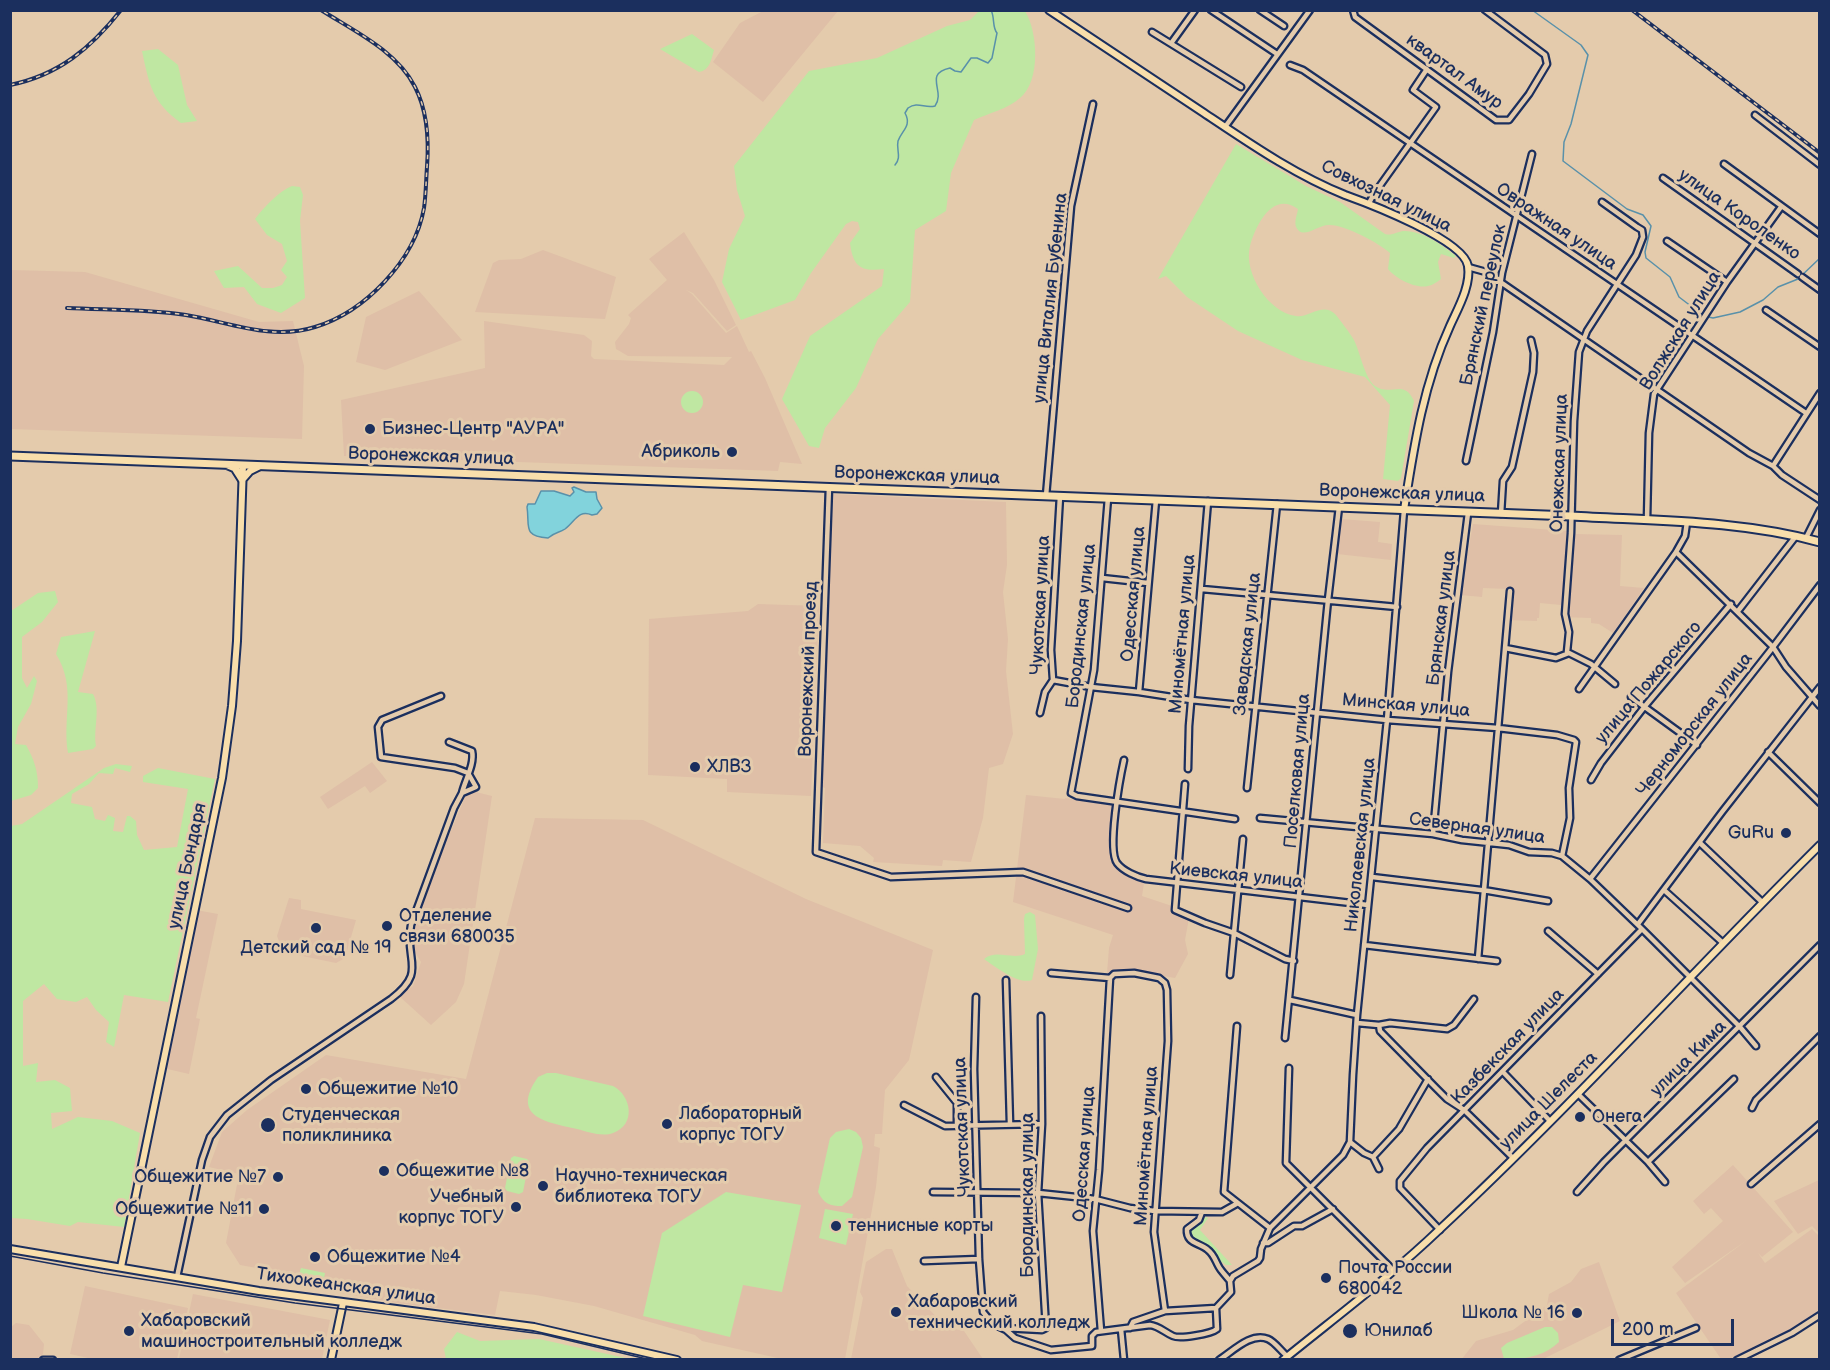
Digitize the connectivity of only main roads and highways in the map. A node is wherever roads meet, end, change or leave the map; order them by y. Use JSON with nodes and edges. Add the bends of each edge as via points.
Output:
{"nodes":[{"id":1,"x":1049,"y":10,"type":"edge"},
{"id":2,"x":10,"y":456,"type":"edge"},
{"id":3,"x":226,"y":465,"type":"junction"},
{"id":4,"x":243,"y":465,"type":"junction"},
{"id":5,"x":260,"y":466,"type":"junction"},
{"id":6,"x":242,"y":479,"type":"junction"},
{"id":7,"x":1404,"y":510,"type":"junction"},
{"id":8,"x":1820,"y":542,"type":"edge"},
{"id":9,"x":1820,"y":845,"type":"edge"},
{"id":10,"x":10,"y":1249,"type":"edge"},
{"id":11,"x":121,"y":1267,"type":"junction"},
{"id":12,"x":343,"y":1303,"type":"junction"},
{"id":13,"x":1285,"y":1358,"type":"edge"},
{"id":14,"x":331,"y":1359,"type":"edge"},
{"id":15,"x":674,"y":1359,"type":"edge"}],
"edges":[{"from":1,"to":7,"type":"main road","name":"Совхозная улица","via":[[1286,164],[1439,237],[1462,253],[1468,267],[1467,284],[1422,403]]},
{"from":2,"to":3,"type":"highway","name":"Воронежская улица"},
{"from":3,"to":4,"type":"highway","name":"Воронежская улица"},
{"from":3,"to":6,"type":"highway","via":[[235,468]]},
{"from":4,"to":5,"type":"highway","name":"Воронежская улица"},
{"from":4,"to":6,"type":"main road","name":"улица Бондаря"},
{"from":5,"to":6,"type":"main road"},
{"from":5,"to":7,"type":"highway","name":"Воронежская улица"},
{"from":6,"to":11,"type":"main road","name":"улица Бондаря","via":[[237,641],[222,778]]},
{"from":7,"to":8,"type":"highway","name":"Воронежская улица","via":[[1741,526]]},
{"from":9,"to":13,"type":"main road","name":"улица Шелеста","via":[[1440,1230]]},
{"from":10,"to":11,"type":"main road","name":"Тихоокеанская улица"},
{"from":11,"to":12,"type":"main road","name":"Тихоокеанская улица"},
{"from":12,"to":14,"type":"main road"},
{"from":12,"to":15,"type":"main road","name":"Тихоокеанская улица","via":[[534,1327]]}]}
